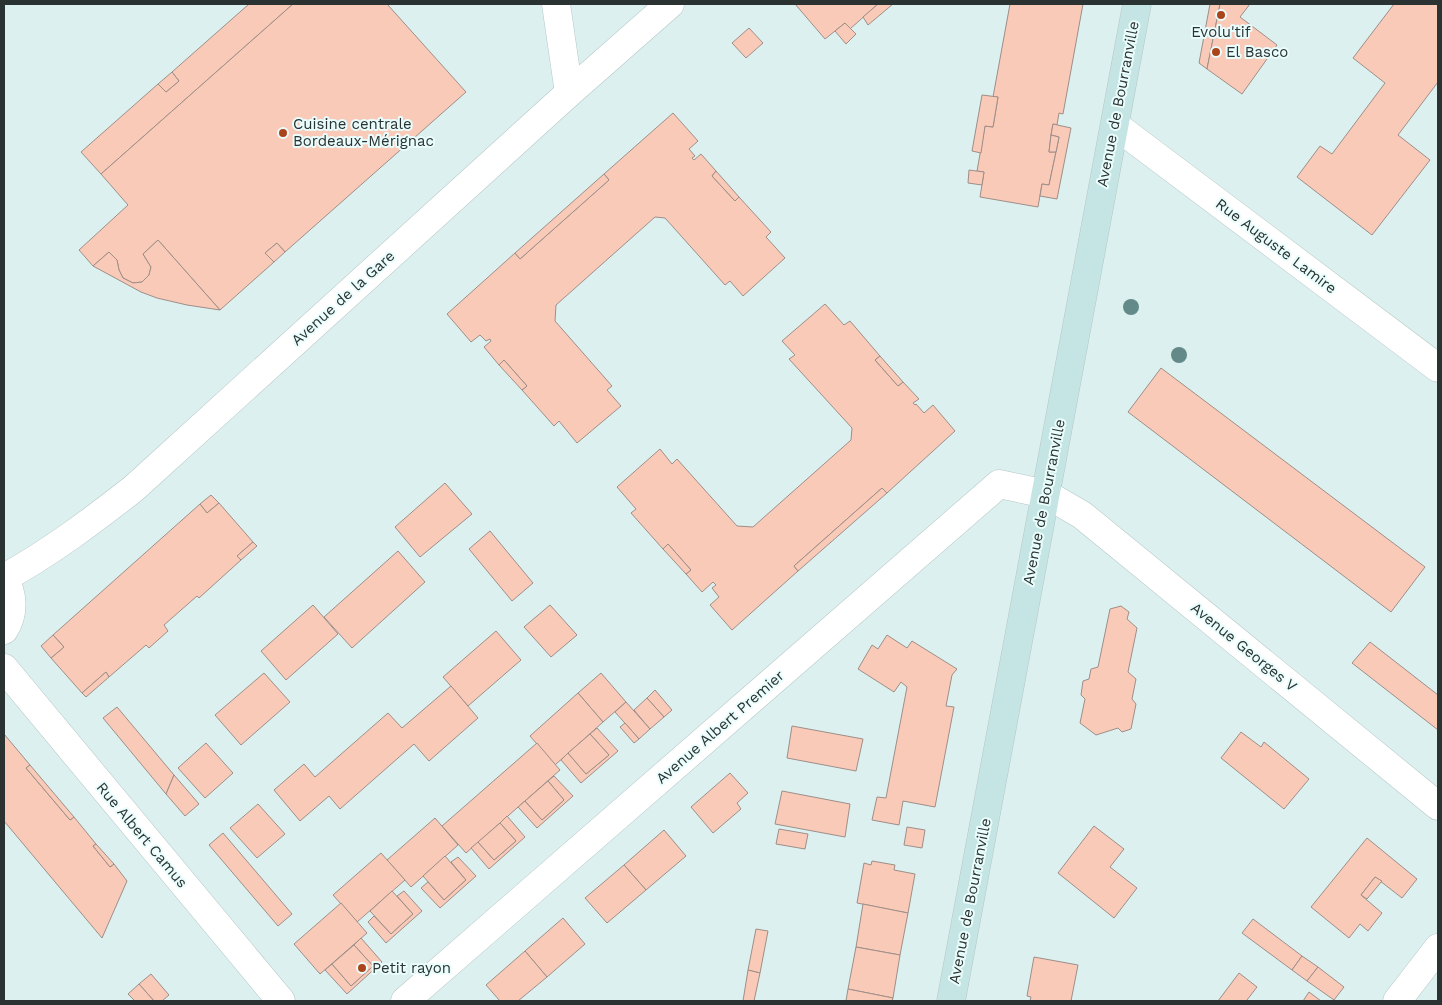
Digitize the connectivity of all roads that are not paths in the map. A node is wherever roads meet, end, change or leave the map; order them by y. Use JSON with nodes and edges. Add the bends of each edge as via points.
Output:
{"nodes":[{"id":1,"x":556,"y":4,"type":"edge"},
{"id":2,"x":670,"y":4,"type":"edge"},
{"id":3,"x":1137,"y":4,"type":"edge"},
{"id":4,"x":569,"y":93,"type":"junction"},
{"id":5,"x":1115,"y":125,"type":"junction"},
{"id":6,"x":1438,"y":368,"type":"edge"},
{"id":7,"x":1046,"y":494,"type":"junction"},
{"id":8,"x":4,"y":577,"type":"edge"},
{"id":9,"x":4,"y":630,"type":"edge"},
{"id":10,"x":4,"y":668,"type":"edge"},
{"id":11,"x":1438,"y":806,"type":"edge"},
{"id":12,"x":1438,"y":948,"type":"edge"},
{"id":13,"x":281,"y":1001,"type":"edge"},
{"id":14,"x":405,"y":1001,"type":"edge"},
{"id":15,"x":951,"y":1001,"type":"edge"},
{"id":16,"x":1397,"y":1001,"type":"edge"}],
"edges":[{"from":1,"to":4,"type":"street"},
{"from":2,"to":4,"type":"street","name":"Avenue de la Gare"},
{"from":3,"to":5,"type":"street","name":"Avenue de Bourranville"},
{"from":4,"to":8,"type":"street","name":"Avenue de la Gare","via":[[133,489],[43,556]]},
{"from":5,"to":6,"type":"street","name":"Rue Auguste Lamire"},
{"from":5,"to":7,"type":"street","name":"Avenue de Bourranville"},
{"from":7,"to":11,"type":"street","name":"Avenue Georges V","via":[[1082,515]]},
{"from":7,"to":14,"type":"street","name":"Avenue Albert Premier","via":[[999,484]]},
{"from":7,"to":15,"type":"street","name":"Avenue de Bourranville"},
{"from":8,"to":9,"type":"street","name":"Avenue de la Gare","via":[[12,602]]},
{"from":10,"to":13,"type":"street","name":"Rue Albert Camus"},
{"from":12,"to":16,"type":"street"}]}
